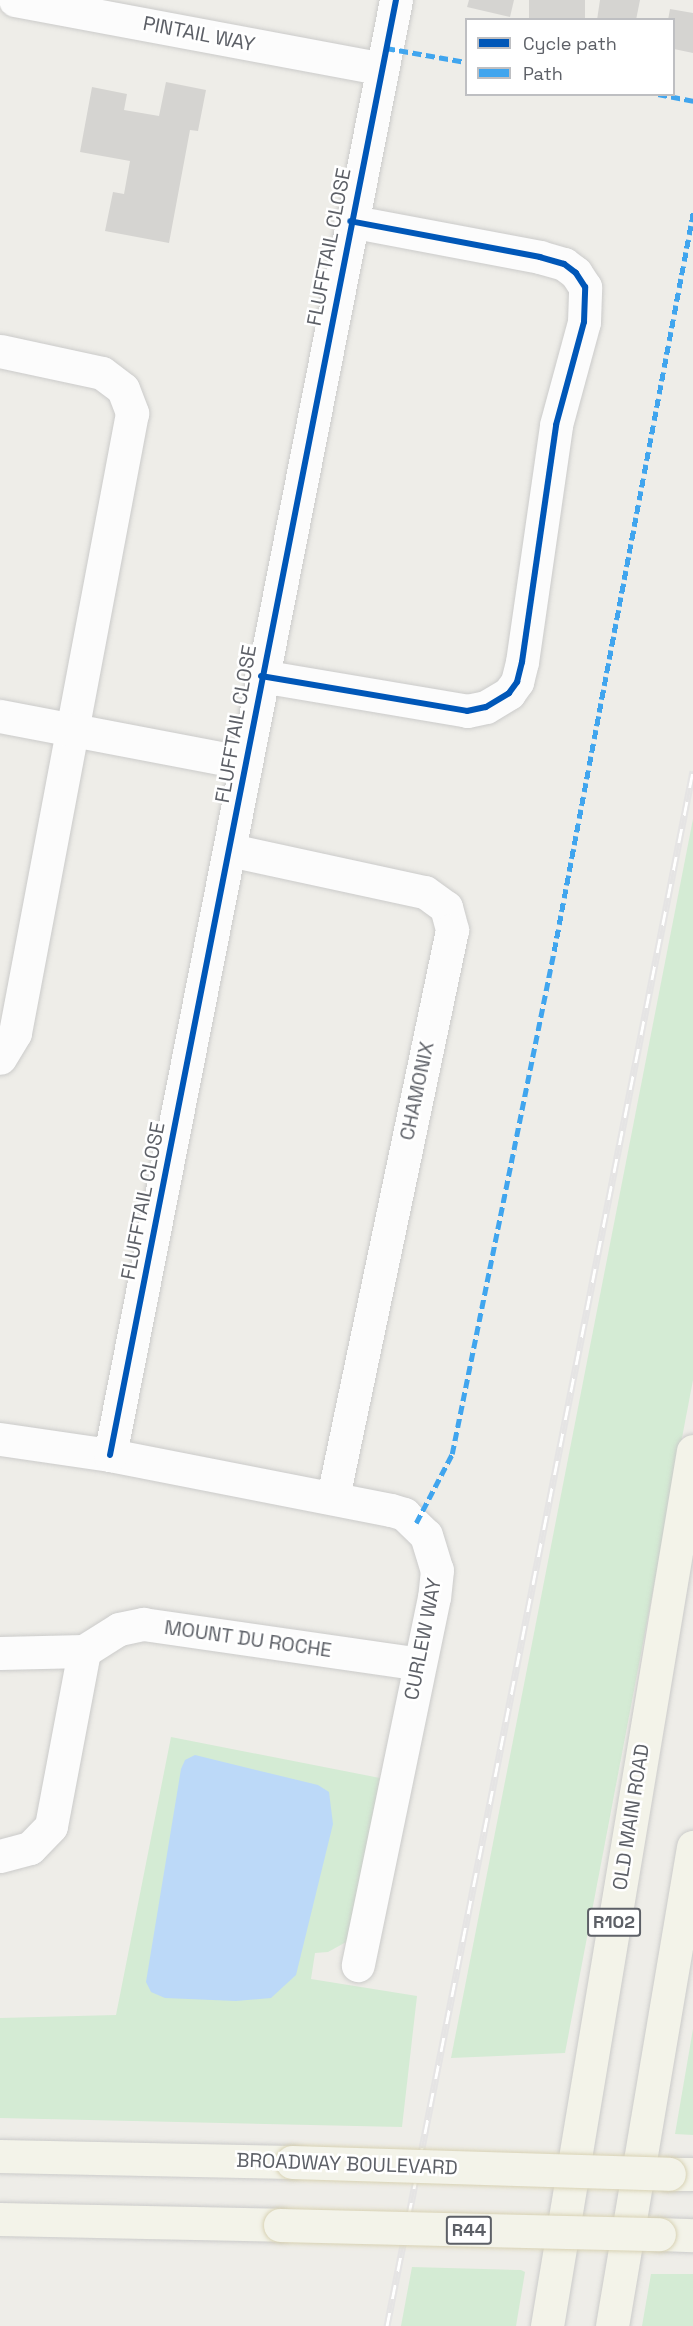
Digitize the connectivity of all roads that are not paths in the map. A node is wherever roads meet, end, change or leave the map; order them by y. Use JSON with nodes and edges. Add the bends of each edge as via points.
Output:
{"nodes":[{"id":1,"x":15,"y":0,"type":"edge"},
{"id":2,"x":396,"y":0,"type":"edge"},
{"id":3,"x":382,"y":69,"type":"junction"},
{"id":4,"x":350,"y":221,"type":"junction"},
{"id":5,"x":0,"y":351,"type":"edge"},
{"id":6,"x":261,"y":676,"type":"junction"},
{"id":7,"x":0,"y":716,"type":"edge"},
{"id":8,"x":72,"y":730,"type":"junction"},
{"id":9,"x":246,"y":763,"type":"junction"},
{"id":10,"x":230,"y":850,"type":"junction"},
{"id":11,"x":0,"y":1058,"type":"edge"},
{"id":12,"x":0,"y":1439,"type":"edge"},
{"id":13,"x":693,"y":1451,"type":"edge"},
{"id":14,"x":110,"y":1455,"type":"junction"},
{"id":15,"x":333,"y":1497,"type":"junction"},
{"id":16,"x":84,"y":1651,"type":"junction"},
{"id":17,"x":0,"y":1653,"type":"edge"},
{"id":18,"x":418,"y":1664,"type":"junction"},
{"id":19,"x":693,"y":1847,"type":"edge"},
{"id":20,"x":0,"y":1856,"type":"edge"},
{"id":21,"x":358,"y":1965,"type":"dead end"},
{"id":22,"x":0,"y":2156,"type":"edge"},
{"id":23,"x":681,"y":2174,"type":"edge"},
{"id":24,"x":0,"y":2219,"type":"edge"},
{"id":25,"x":693,"y":2235,"type":"edge"},
{"id":26,"x":547,"y":2326,"type":"edge"},
{"id":27,"x":612,"y":2326,"type":"edge"}],
"edges":[{"from":1,"to":3,"type":"street","name":"PINTAIL WAY"},
{"from":2,"to":3,"type":"street","name":"FLUFFTAIL CLOSE"},
{"from":3,"to":4,"type":"street","name":"FLUFFTAIL CLOSE"},
{"from":4,"to":6,"type":"street","name":"FLUFFTAIL CLOSE"},
{"from":4,"to":6,"type":"street","via":[[540,257],[564,264],[585,287],[584,322],[556,425],[522,662],[517,682],[509,693],[486,707],[467,711]]},
{"from":5,"to":8,"type":"street","via":[[102,373],[123,388],[132,413]]},
{"from":6,"to":9,"type":"street","name":"FLUFFTAIL CLOSE"},
{"from":7,"to":8,"type":"street"},
{"from":8,"to":9,"type":"street"},
{"from":8,"to":11,"type":"street","via":[[15,1033]]},
{"from":9,"to":10,"type":"street","name":"FLUFFTAIL CLOSE"},
{"from":10,"to":14,"type":"street","name":"FLUFFTAIL CLOSE"},
{"from":10,"to":15,"type":"street","name":"CHAMONIX","via":[[425,892],[446,907],[452,930]]},
{"from":12,"to":14,"type":"street","name":"CURLEW WAY"},
{"from":13,"to":26,"type":"main road","name":"OLD MAIN ROAD","number":"R102"},
{"from":14,"to":15,"type":"street","name":"CURLEW WAY"},
{"from":15,"to":18,"type":"street","name":"CURLEW WAY","via":[[404,1514],[426,1535],[437,1570]]},
{"from":16,"to":17,"type":"street"},
{"from":16,"to":18,"type":"street","name":"MOUNT DU ROCHE","via":[[119,1629],[143,1624]]},
{"from":16,"to":20,"type":"street","via":[[51,1826],[30,1848]]},
{"from":18,"to":21,"type":"street","name":"CURLEW WAY"},
{"from":19,"to":27,"type":"main road"},
{"from":22,"to":23,"type":"main road","name":"BROADWAY BOULEVARD","bridge":true},
{"from":24,"to":25,"type":"main road","number":"R44","bridge":true}]}
